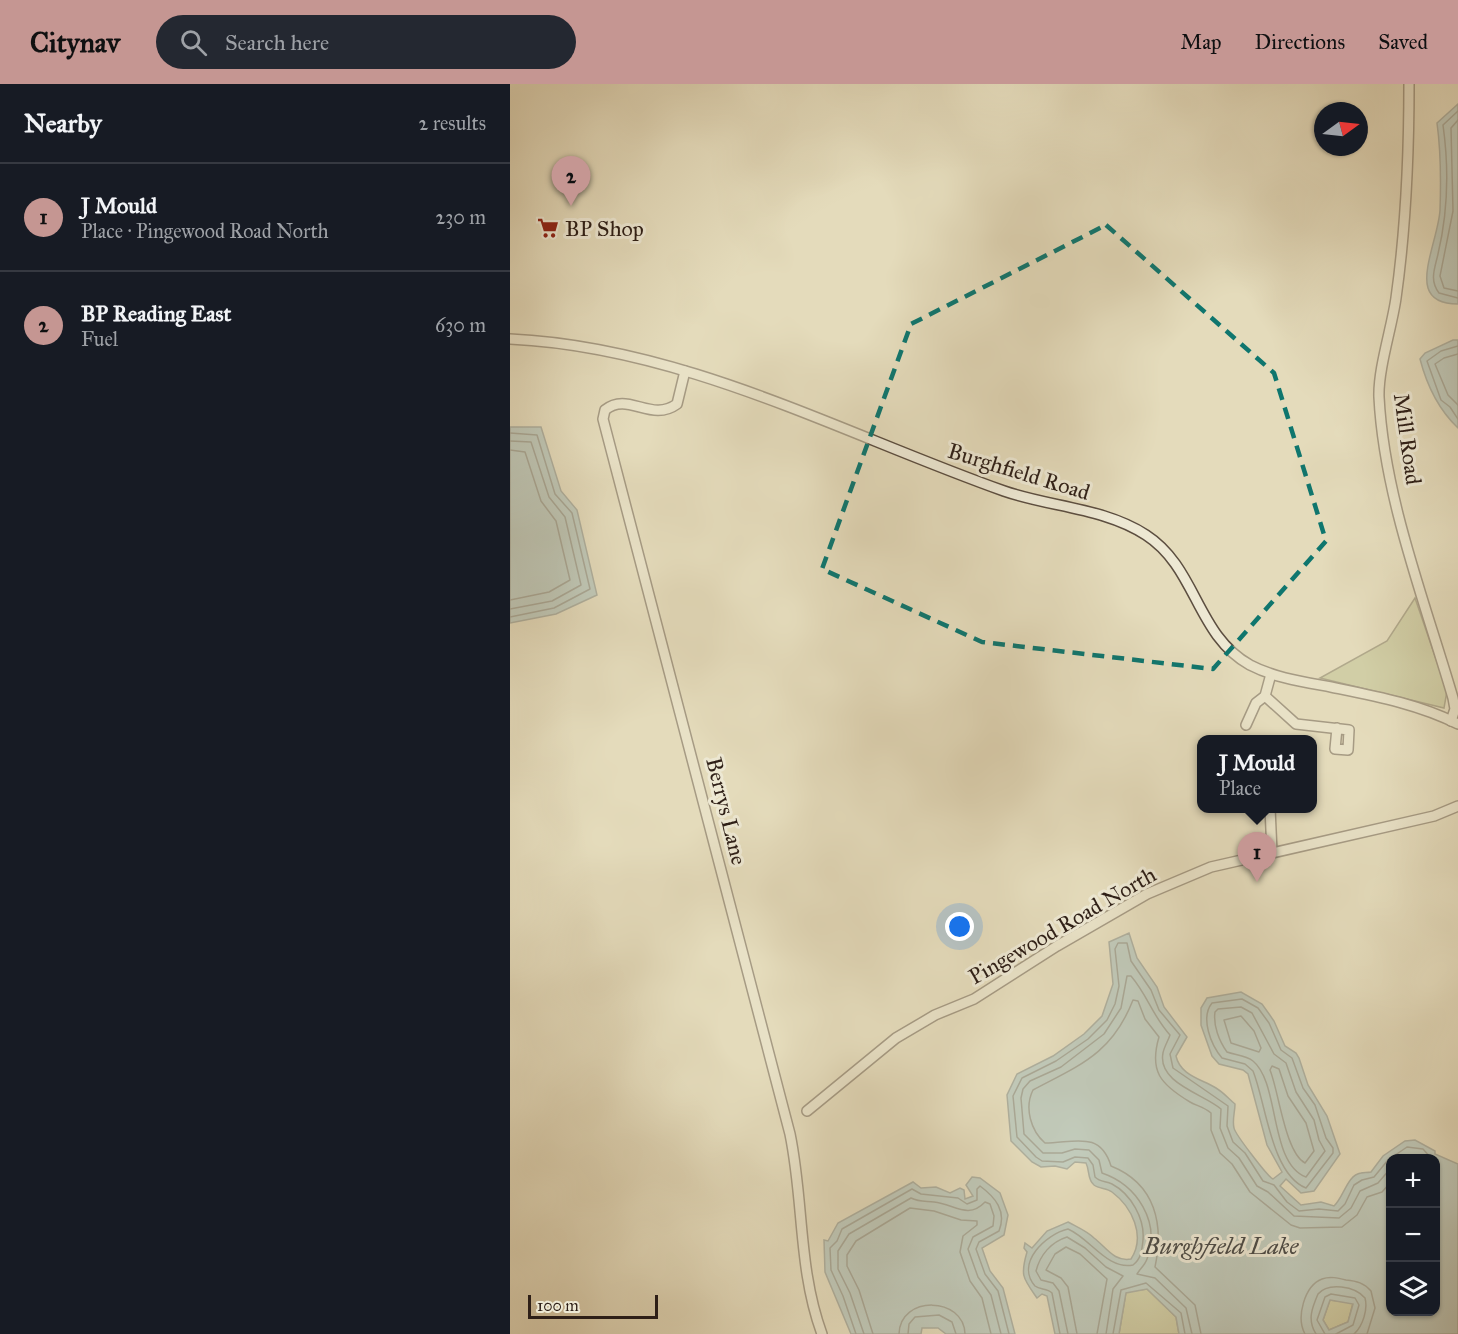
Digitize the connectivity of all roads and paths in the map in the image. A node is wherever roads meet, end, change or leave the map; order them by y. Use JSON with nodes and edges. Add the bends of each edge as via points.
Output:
{"nodes":[{"id":1,"x":1409,"y":84,"type":"edge"},
{"id":2,"x":510,"y":339,"type":"edge"},
{"id":3,"x":686,"y":371,"type":"junction"},
{"id":4,"x":1271,"y":674,"type":"junction"},
{"id":5,"x":1265,"y":696,"type":"junction"},
{"id":6,"x":1455,"y":722,"type":"edge"},
{"id":7,"x":1246,"y":724,"type":"dead end"},
{"id":8,"x":1337,"y":728,"type":"dead end"},
{"id":9,"x":1458,"y":806,"type":"edge"},
{"id":10,"x":1270,"y":813,"type":"edge"},
{"id":11,"x":1272,"y":852,"type":"junction"},
{"id":12,"x":809,"y":1105,"type":"dead end"},
{"id":13,"x":822,"y":1334,"type":"edge"}],
"edges":[{"from":1,"to":6,"type":"street","name":"Mill Road","via":[[1409,178],[1396,298],[1379,394],[1385,456],[1454,698]]},
{"from":2,"to":3,"type":"street","name":"Burghfield Road","via":[[579,345]]},
{"from":3,"to":4,"type":"street","name":"Burghfield Road","via":[[857,434],[926,464],[1018,496],[1111,519],[1143,533],[1167,551],[1180,568],[1223,642],[1239,658]]},
{"from":3,"to":13,"type":"street","name":"Berrys Lane","via":[[677,404],[666,411],[622,403],[605,410],[603,419],[790,1134],[802,1257]]},
{"from":4,"to":5,"type":"street"},
{"from":4,"to":6,"type":"street","name":"Burghfield Road","via":[[1393,699]]},
{"from":5,"to":7,"type":"street","via":[[1256,703]]},
{"from":5,"to":8,"type":"street","via":[[1296,724]]},
{"from":9,"to":11,"type":"street","name":"Pingewood Road North","via":[[1434,816]]},
{"from":10,"to":11,"type":"street"},
{"from":11,"to":12,"type":"street","name":"Pingewood Road North","via":[[1211,867],[1147,894],[974,999],[935,1015],[896,1038],[845,1082]]}]}
